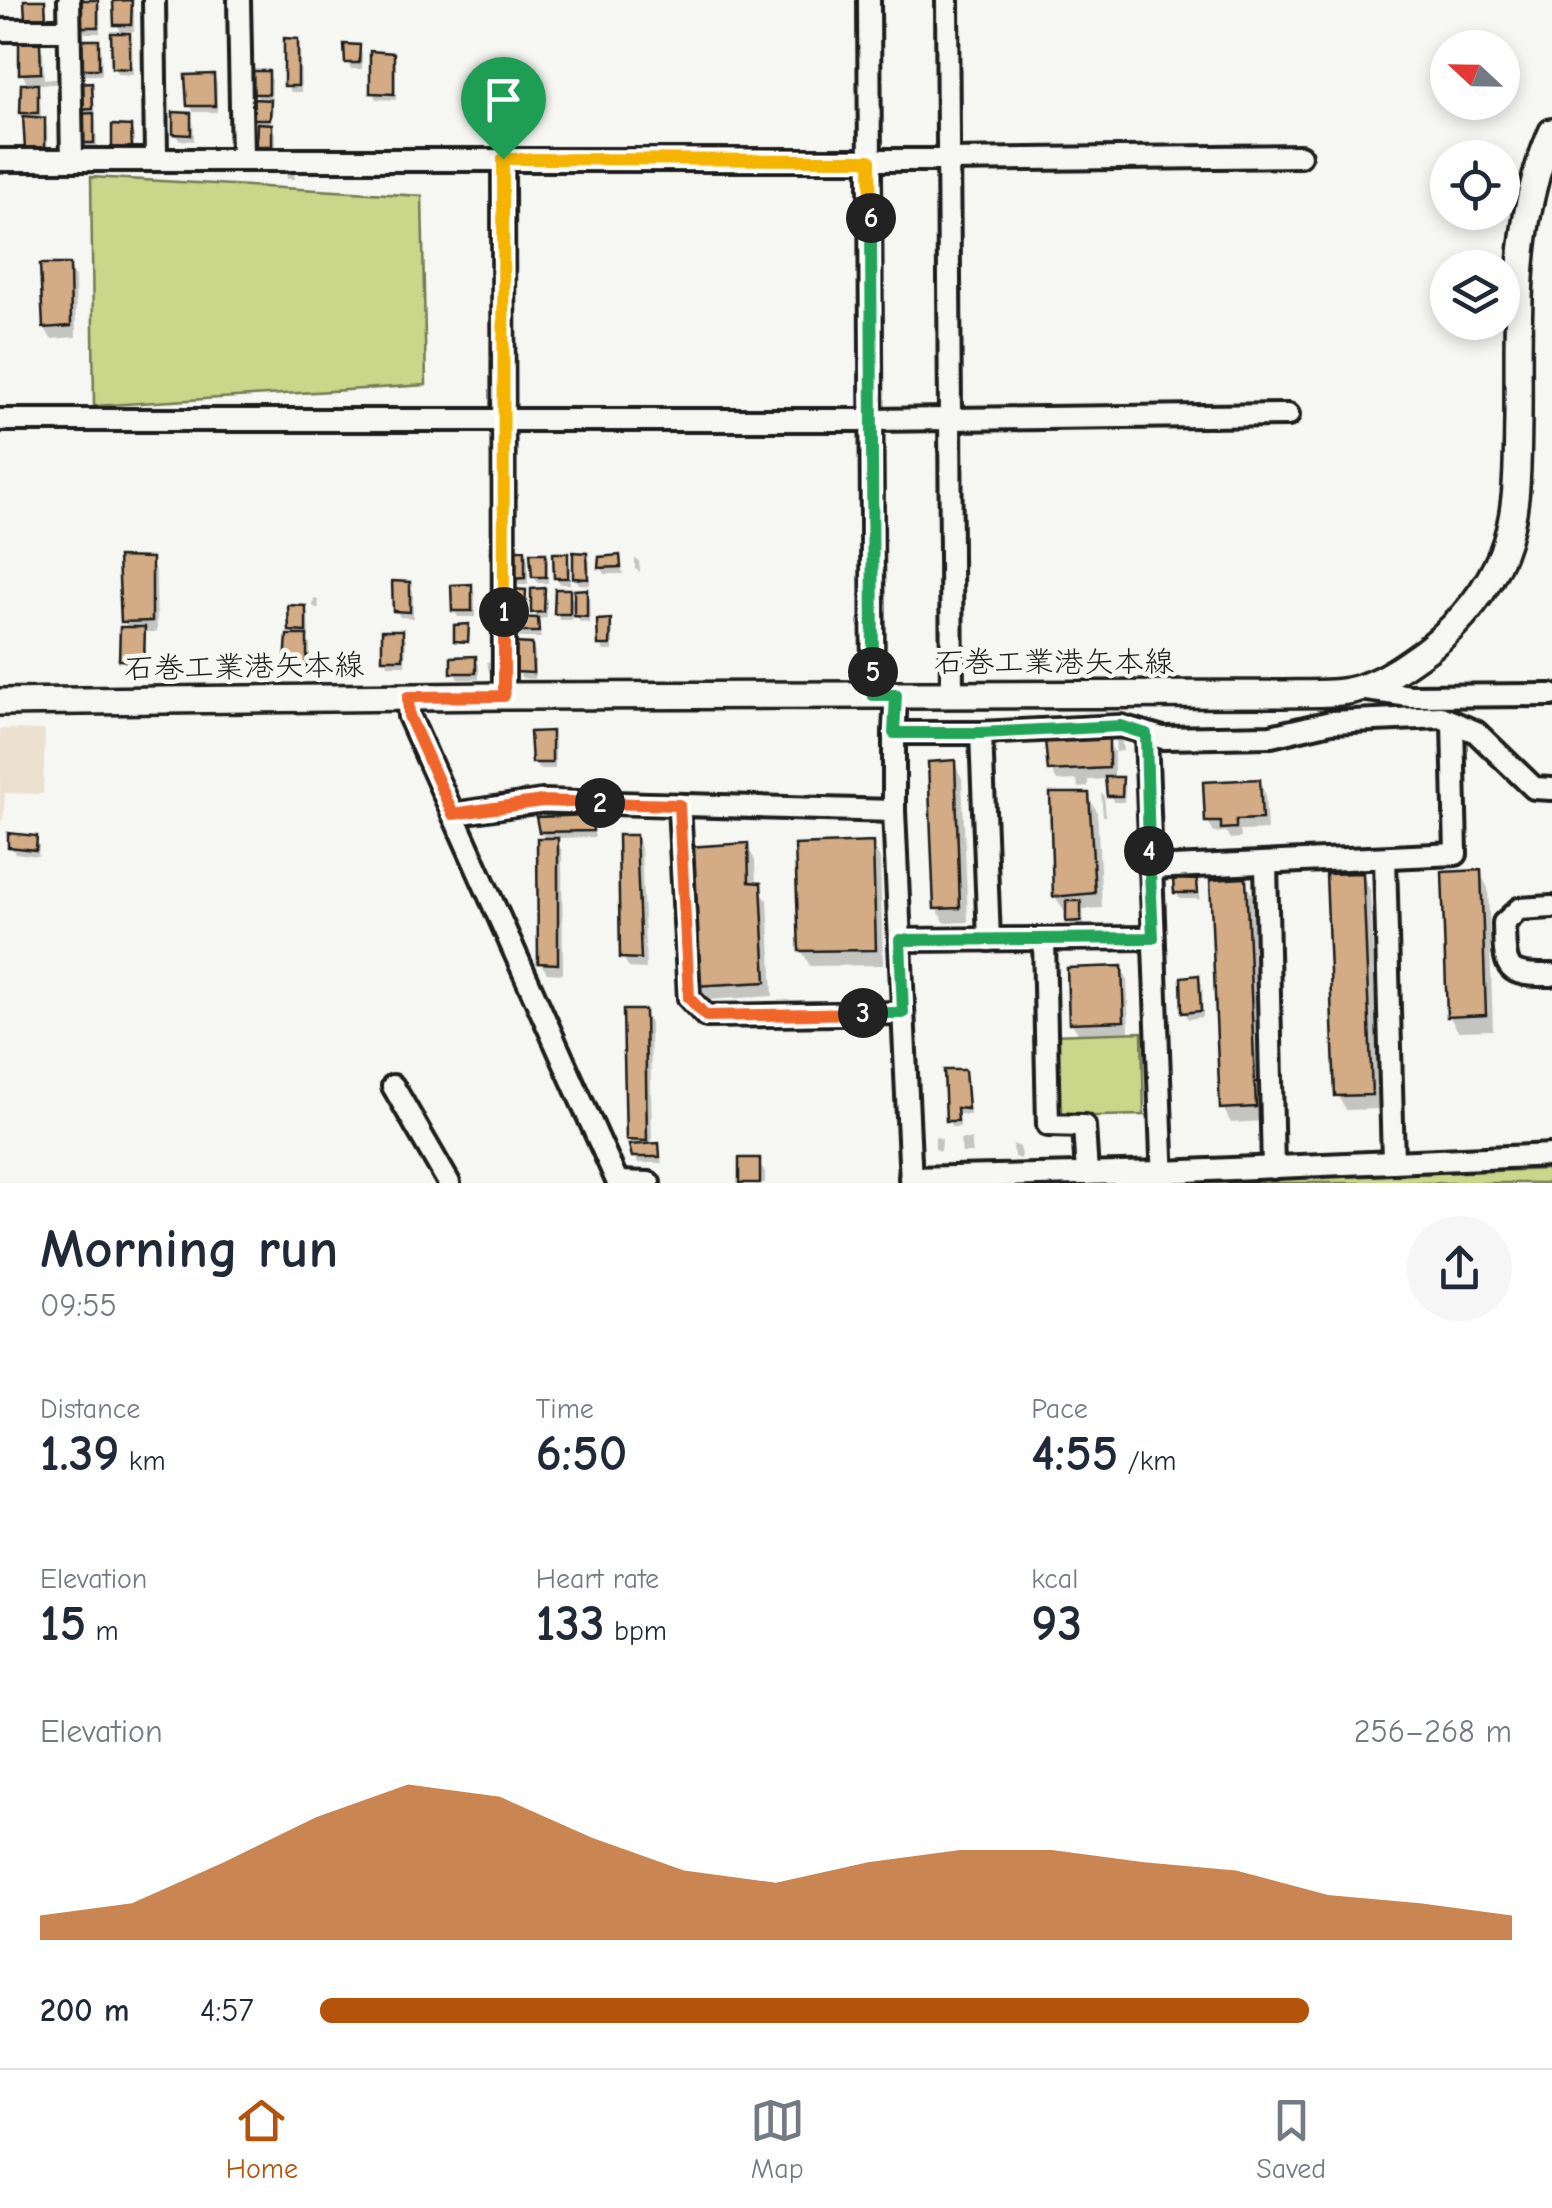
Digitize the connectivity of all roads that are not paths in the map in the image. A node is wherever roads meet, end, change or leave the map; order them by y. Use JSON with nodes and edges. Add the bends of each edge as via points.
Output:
{"nodes":[{"id":1,"x":68,"y":0,"type":"edge"},
{"id":2,"x":154,"y":0,"type":"edge"},
{"id":3,"x":239,"y":0,"type":"edge"},
{"id":4,"x":870,"y":0,"type":"edge"},
{"id":5,"x":947,"y":0,"type":"edge"},
{"id":6,"x":0,"y":30,"type":"edge"},
{"id":7,"x":68,"y":30,"type":"junction"},
{"id":8,"x":1552,"y":132,"type":"edge"},
{"id":9,"x":1300,"y":156,"type":"dead end"},
{"id":10,"x":156,"y":158,"type":"junction"},
{"id":11,"x":242,"y":159,"type":"junction"},
{"id":12,"x":503,"y":159,"type":"junction"},
{"id":13,"x":0,"y":160,"type":"edge"},
{"id":14,"x":72,"y":160,"type":"junction"},
{"id":15,"x":870,"y":160,"type":"junction"},
{"id":16,"x":947,"y":160,"type":"junction"},
{"id":17,"x":1288,"y":415,"type":"dead end"},
{"id":18,"x":503,"y":418,"type":"junction"},
{"id":19,"x":0,"y":420,"type":"edge"},
{"id":20,"x":872,"y":420,"type":"junction"},
{"id":21,"x":948,"y":420,"type":"junction"},
{"id":22,"x":1359,"y":689,"type":"junction"},
{"id":23,"x":884,"y":695,"type":"junction"},
{"id":24,"x":952,"y":695,"type":"junction"},
{"id":25,"x":1552,"y":695,"type":"edge"},
{"id":26,"x":504,"y":696,"type":"junction"},
{"id":27,"x":408,"y":697,"type":"junction"},
{"id":28,"x":0,"y":702,"type":"edge"},
{"id":29,"x":1453,"y":723,"type":"junction"},
{"id":30,"x":894,"y":733,"type":"junction"},
{"id":31,"x":981,"y":733,"type":"junction"},
{"id":32,"x":1146,"y":734,"type":"junction"},
{"id":33,"x":1552,"y":789,"type":"edge"},
{"id":34,"x":679,"y":805,"type":"junction"},
{"id":35,"x":894,"y":811,"type":"junction"},
{"id":36,"x":453,"y":814,"type":"junction"},
{"id":37,"x":1385,"y":858,"type":"junction"},
{"id":38,"x":1266,"y":864,"type":"junction"},
{"id":39,"x":1150,"y":868,"type":"junction"},
{"id":40,"x":1552,"y":907,"type":"edge"},
{"id":41,"x":1153,"y":938,"type":"junction"},
{"id":42,"x":1044,"y":939,"type":"junction"},
{"id":43,"x":900,"y":940,"type":"junction"},
{"id":44,"x":989,"y":940,"type":"junction"},
{"id":45,"x":1552,"y":974,"type":"edge"},
{"id":46,"x":903,"y":1013,"type":"junction"},
{"id":47,"x":392,"y":1086,"type":"dead end"},
{"id":48,"x":1552,"y":1155,"type":"edge"},
{"id":49,"x":1392,"y":1162,"type":"junction"},
{"id":50,"x":1274,"y":1168,"type":"junction"},
{"id":51,"x":1087,"y":1174,"type":"junction"},
{"id":52,"x":1163,"y":1178,"type":"edge"},
{"id":53,"x":911,"y":1181,"type":"edge"},
{"id":54,"x":618,"y":1182,"type":"edge"},
{"id":55,"x":448,"y":1183,"type":"edge"},
{"id":56,"x":649,"y":1183,"type":"edge"}],
"edges":[{"from":1,"to":7,"type":"street"},
{"from":2,"to":10,"type":"street"},
{"from":3,"to":11,"type":"street"},
{"from":4,"to":15,"type":"street"},
{"from":5,"to":16,"type":"street"},
{"from":6,"to":7,"type":"street"},
{"from":7,"to":14,"type":"street"},
{"from":8,"to":22,"type":"main road","name":"石巻工業港矢本線","via":[[1525,220],[1517,468],[1502,554],[1462,619],[1397,672]]},
{"from":9,"to":16,"type":"street"},
{"from":10,"to":11,"type":"street"},
{"from":10,"to":14,"type":"street"},
{"from":11,"to":12,"type":"street"},
{"from":12,"to":15,"type":"street"},
{"from":12,"to":18,"type":"street"},
{"from":13,"to":14,"type":"street"},
{"from":15,"to":16,"type":"street"},
{"from":15,"to":20,"type":"street"},
{"from":16,"to":21,"type":"street"},
{"from":17,"to":21,"type":"street"},
{"from":18,"to":19,"type":"street"},
{"from":18,"to":20,"type":"street"},
{"from":18,"to":26,"type":"street"},
{"from":20,"to":21,"type":"street"},
{"from":20,"to":23,"type":"street"},
{"from":21,"to":24,"type":"street"},
{"from":22,"to":24,"type":"main road","name":"石巻工業港矢本線"},
{"from":22,"to":25,"type":"street","via":[[1410,696]]},
{"from":23,"to":24,"type":"main road","name":"石巻工業港矢本線"},
{"from":23,"to":26,"type":"main road","name":"石巻工業港矢本線"},
{"from":23,"to":30,"type":"street"},
{"from":26,"to":27,"type":"main road","name":"石巻工業港矢本線"},
{"from":27,"to":28,"type":"main road","name":"石巻工業港矢本線"},
{"from":27,"to":36,"type":"street","via":[[409,716]]},
{"from":29,"to":32,"type":"street","via":[[1442,717],[1331,722],[1272,736]]},
{"from":29,"to":33,"type":"street","via":[[1476,732],[1534,788]]},
{"from":29,"to":37,"type":"street","via":[[1456,854]]},
{"from":30,"to":31,"type":"street"},
{"from":30,"to":35,"type":"street"},
{"from":31,"to":32,"type":"street","via":[[1121,726]]},
{"from":31,"to":44,"type":"street"},
{"from":32,"to":39,"type":"street"},
{"from":34,"to":35,"type":"street"},
{"from":34,"to":36,"type":"street","via":[[542,801]]},
{"from":34,"to":46,"type":"street","via":[[689,998],[706,1016]]},
{"from":35,"to":43,"type":"street"},
{"from":36,"to":54,"type":"street"},
{"from":37,"to":38,"type":"street"},
{"from":37,"to":49,"type":"street"},
{"from":38,"to":39,"type":"street"},
{"from":38,"to":50,"type":"street"},
{"from":39,"to":41,"type":"street"},
{"from":40,"to":45,"type":"street","via":[[1519,908],[1504,923],[1511,971]]},
{"from":41,"to":42,"type":"street"},
{"from":41,"to":52,"type":"street"},
{"from":42,"to":44,"type":"street"},
{"from":42,"to":51,"type":"street","via":[[1048,1125],[1084,1126]]},
{"from":43,"to":44,"type":"street"},
{"from":43,"to":46,"type":"street"},
{"from":46,"to":53,"type":"street"},
{"from":47,"to":55,"type":"street"},
{"from":48,"to":49,"type":"street"},
{"from":49,"to":50,"type":"street"},
{"from":50,"to":52,"type":"street"},
{"from":51,"to":52,"type":"street"},
{"from":51,"to":53,"type":"street"},
{"from":54,"to":56,"type":"street"}]}
